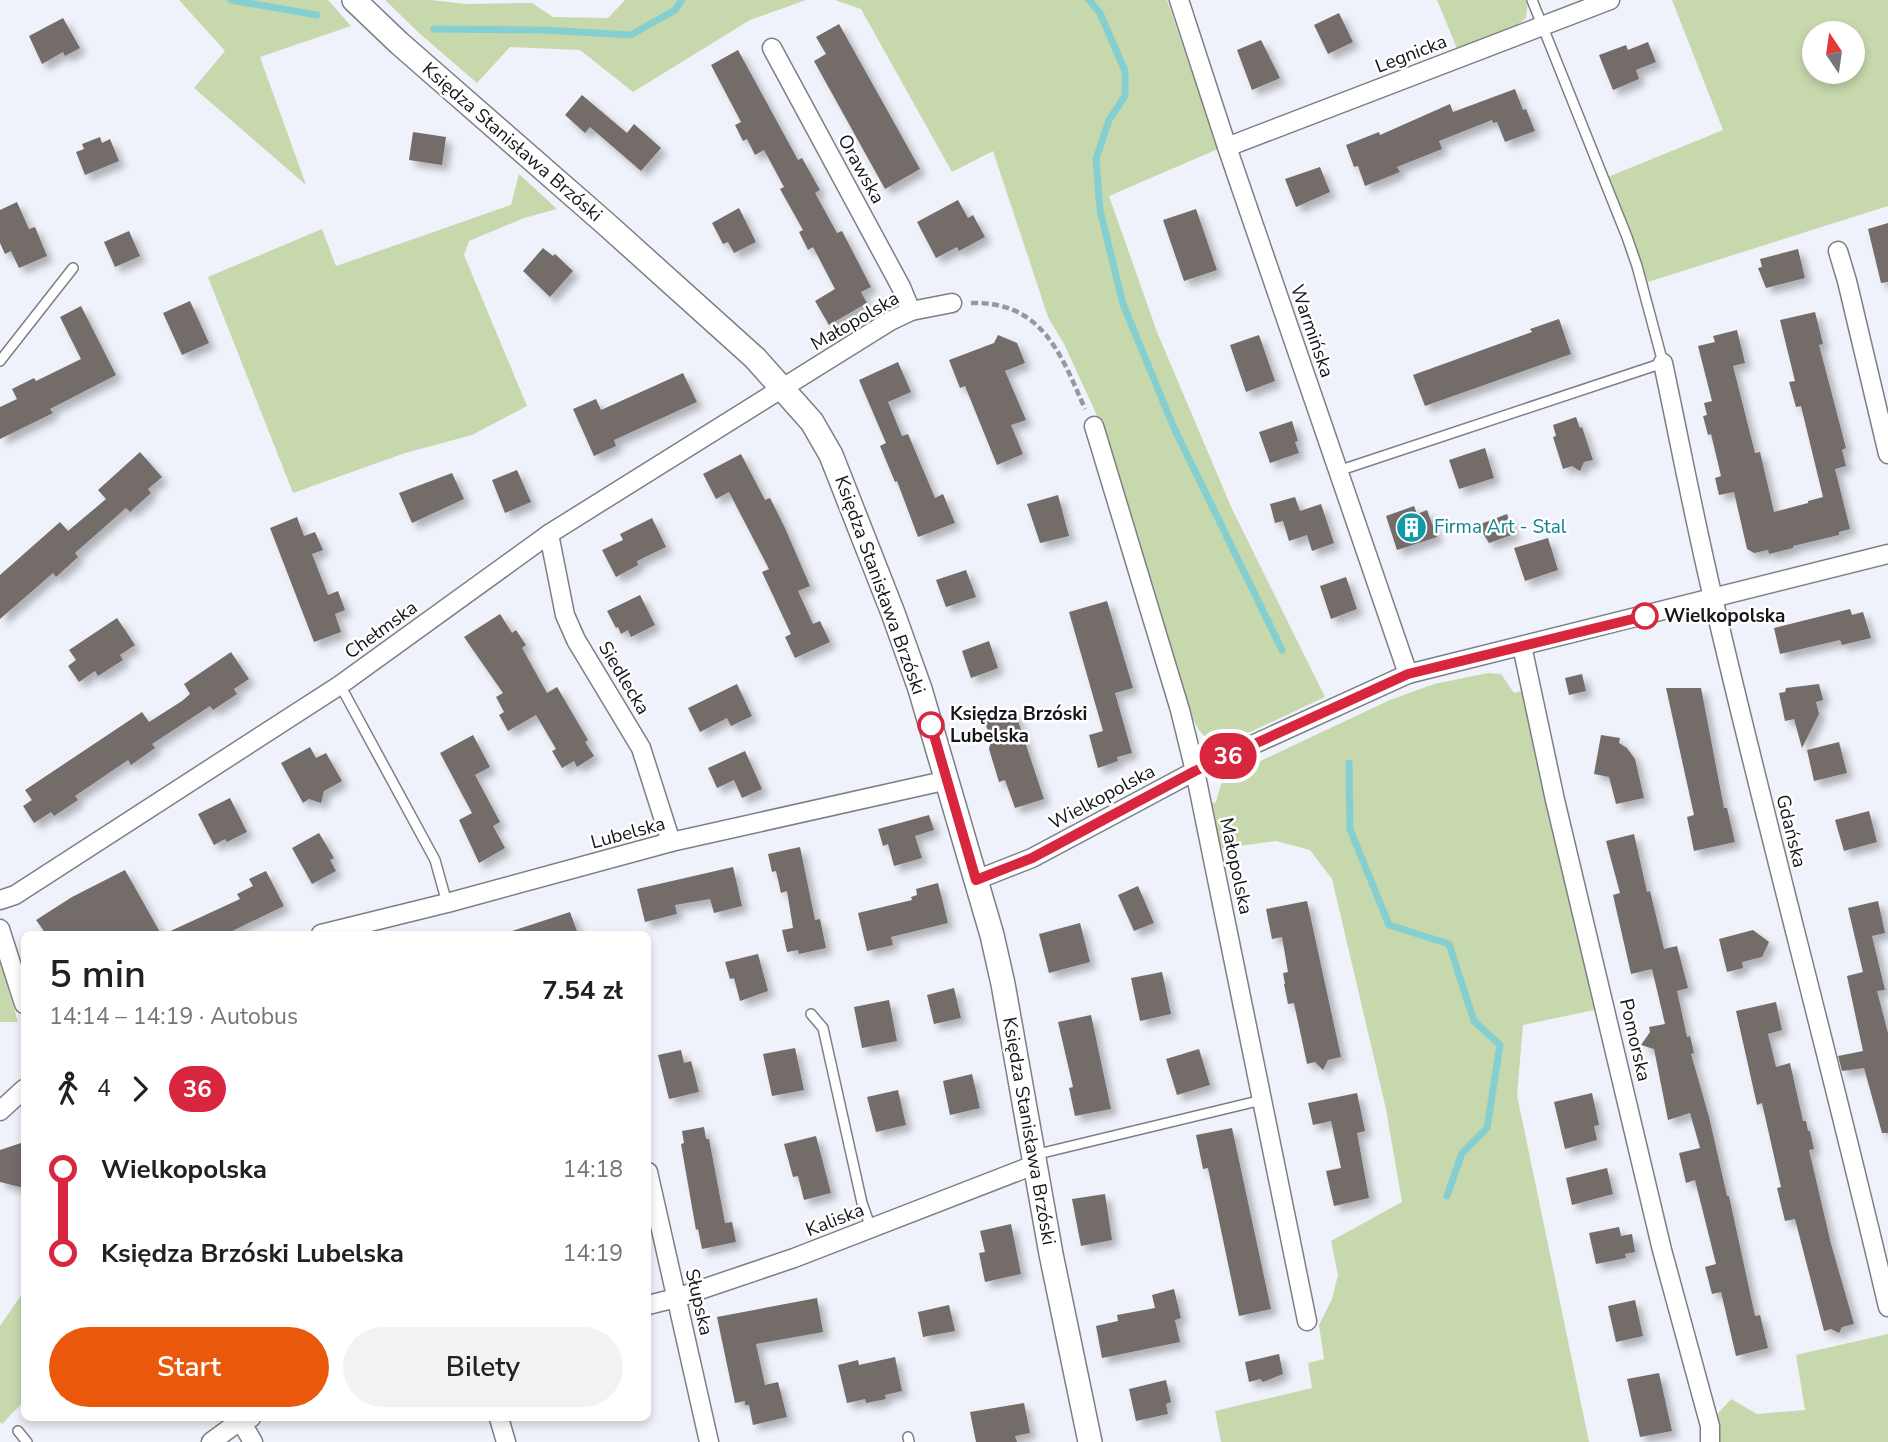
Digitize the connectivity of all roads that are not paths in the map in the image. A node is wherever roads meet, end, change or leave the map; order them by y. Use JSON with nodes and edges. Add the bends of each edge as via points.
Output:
{"nodes":[{"id":1,"x":355,"y":0,"type":"edge"},
{"id":2,"x":1179,"y":0,"type":"edge"},
{"id":3,"x":1532,"y":0,"type":"edge"},
{"id":4,"x":1610,"y":0,"type":"edge"},
{"id":5,"x":1543,"y":26,"type":"junction"},
{"id":6,"x":772,"y":48,"type":"dead end"},
{"id":7,"x":1227,"y":147,"type":"junction"},
{"id":8,"x":1838,"y":251,"type":"dead end"},
{"id":9,"x":73,"y":268,"type":"dead end"},
{"id":10,"x":952,"y":303,"type":"road end"},
{"id":11,"x":911,"y":311,"type":"junction"},
{"id":12,"x":0,"y":361,"type":"edge"},
{"id":13,"x":1663,"y":363,"type":"junction"},
{"id":14,"x":783,"y":388,"type":"junction"},
{"id":15,"x":1094,"y":426,"type":"road end"},
{"id":16,"x":1888,"y":454,"type":"edge"},
{"id":17,"x":1338,"y":471,"type":"junction"},
{"id":18,"x":549,"y":534,"type":"junction"},
{"id":19,"x":1888,"y":554,"type":"edge"},
{"id":20,"x":1713,"y":599,"type":"junction"},
{"id":21,"x":1522,"y":646,"type":"junction"},
{"id":22,"x":1408,"y":674,"type":"junction"},
{"id":23,"x":340,"y":685,"type":"junction"},
{"id":24,"x":1195,"y":771,"type":"junction"},
{"id":25,"x":948,"y":780,"type":"junction"},
{"id":26,"x":671,"y":842,"type":"junction"},
{"id":27,"x":976,"y":880,"type":"junction"},
{"id":28,"x":0,"y":900,"type":"edge"},
{"id":29,"x":447,"y":903,"type":"junction"},
{"id":30,"x":0,"y":929,"type":"edge"},
{"id":31,"x":335,"y":931,"type":"edge"},
{"id":32,"x":21,"y":995,"type":"edge"},
{"id":33,"x":811,"y":1014,"type":"dead end"},
{"id":34,"x":21,"y":1092,"type":"edge"},
{"id":35,"x":1264,"y":1100,"type":"junction"},
{"id":36,"x":0,"y":1111,"type":"edge"},
{"id":37,"x":1033,"y":1160,"type":"junction"},
{"id":38,"x":651,"y":1186,"type":"edge"},
{"id":39,"x":871,"y":1228,"type":"junction"},
{"id":40,"x":676,"y":1298,"type":"junction"},
{"id":41,"x":651,"y":1304,"type":"edge"},
{"id":42,"x":1888,"y":1307,"type":"edge"},
{"id":43,"x":1307,"y":1321,"type":"dead end"},
{"id":44,"x":240,"y":1421,"type":"edge"},
{"id":45,"x":245,"y":1421,"type":"edge"},
{"id":46,"x":500,"y":1421,"type":"edge"},
{"id":47,"x":18,"y":1431,"type":"dead end"},
{"id":48,"x":27,"y":1442,"type":"edge"},
{"id":49,"x":211,"y":1442,"type":"edge"},
{"id":50,"x":253,"y":1442,"type":"edge"},
{"id":51,"x":506,"y":1442,"type":"edge"},
{"id":52,"x":709,"y":1442,"type":"edge"},
{"id":53,"x":1090,"y":1442,"type":"edge"},
{"id":54,"x":1710,"y":1442,"type":"edge"}],
"edges":[{"from":1,"to":14,"type":"street","name":"Księdza Stanisława Brzóski","via":[[746,349]]},
{"from":2,"to":7,"type":"street","name":"Warmińska"},
{"from":3,"to":5,"type":"lane"},
{"from":4,"to":5,"type":"street","name":"Legnicka"},
{"from":5,"to":7,"type":"street","name":"Legnicka"},
{"from":5,"to":13,"type":"lane","via":[[1630,246]]},
{"from":6,"to":11,"type":"street","name":"Orawska"},
{"from":7,"to":17,"type":"street","name":"Warmińska"},
{"from":8,"to":16,"type":"street"},
{"from":9,"to":12,"type":"lane"},
{"from":10,"to":11,"type":"street","name":"Małopolska"},
{"from":11,"to":14,"type":"street","name":"Małopolska"},
{"from":13,"to":17,"type":"lane"},
{"from":13,"to":20,"type":"street","name":"Gdańska"},
{"from":14,"to":18,"type":"street","name":"Chełmska"},
{"from":14,"to":25,"type":"street","name":"Księdza Stanisława Brzóski","via":[[812,422],[840,476],[893,613]]},
{"from":15,"to":24,"type":"street","name":"Małopolska"},
{"from":17,"to":22,"type":"street","name":"Warmińska"},
{"from":18,"to":23,"type":"street","name":"Chełmska"},
{"from":18,"to":26,"type":"street","name":"Siedlecka","via":[[565,615],[640,748]]},
{"from":19,"to":20,"type":"street","name":"Wielkopolska"},
{"from":20,"to":21,"type":"street","name":"Wielkopolska"},
{"from":20,"to":42,"type":"street","name":"Gdańska"},
{"from":21,"to":22,"type":"street","name":"Wielkopolska"},
{"from":21,"to":54,"type":"street","name":"Pomorska","via":[[1662,1250],[1710,1426]]},
{"from":22,"to":24,"type":"street","name":"Wielkopolska"},
{"from":23,"to":28,"type":"street","name":"Chełmska","via":[[15,895]]},
{"from":23,"to":29,"type":"lane","via":[[435,860]]},
{"from":24,"to":27,"type":"street","name":"Wielkopolska","via":[[1032,858]]},
{"from":24,"to":35,"type":"street","name":"Małopolska"},
{"from":25,"to":26,"type":"street","name":"Lubelska"},
{"from":25,"to":27,"type":"street","name":"Księdza Stanisława Brzóski"},
{"from":26,"to":29,"type":"street","name":"Lubelska"},
{"from":27,"to":37,"type":"street","name":"Księdza Stanisława Brzóski","via":[[1003,984]]},
{"from":29,"to":31,"type":"street","name":"Lubelska"},
{"from":30,"to":32,"type":"street"},
{"from":33,"to":39,"type":"lane","via":[[823,1028]]},
{"from":34,"to":36,"type":"street"},
{"from":35,"to":37,"type":"lane"},
{"from":35,"to":43,"type":"street","name":"Małopolska"},
{"from":37,"to":39,"type":"street","name":"Kaliska"},
{"from":37,"to":53,"type":"street","name":"Księdza Stanisława Brzóski"},
{"from":38,"to":40,"type":"street","name":"Słupska"},
{"from":39,"to":40,"type":"street","name":"Kaliska"},
{"from":40,"to":41,"type":"street","name":"Kaliska"},
{"from":40,"to":52,"type":"street","name":"Słupska"},
{"from":44,"to":49,"type":"street"},
{"from":45,"to":50,"type":"street"},
{"from":46,"to":51,"type":"street"},
{"from":47,"to":48,"type":"lane"}]}
